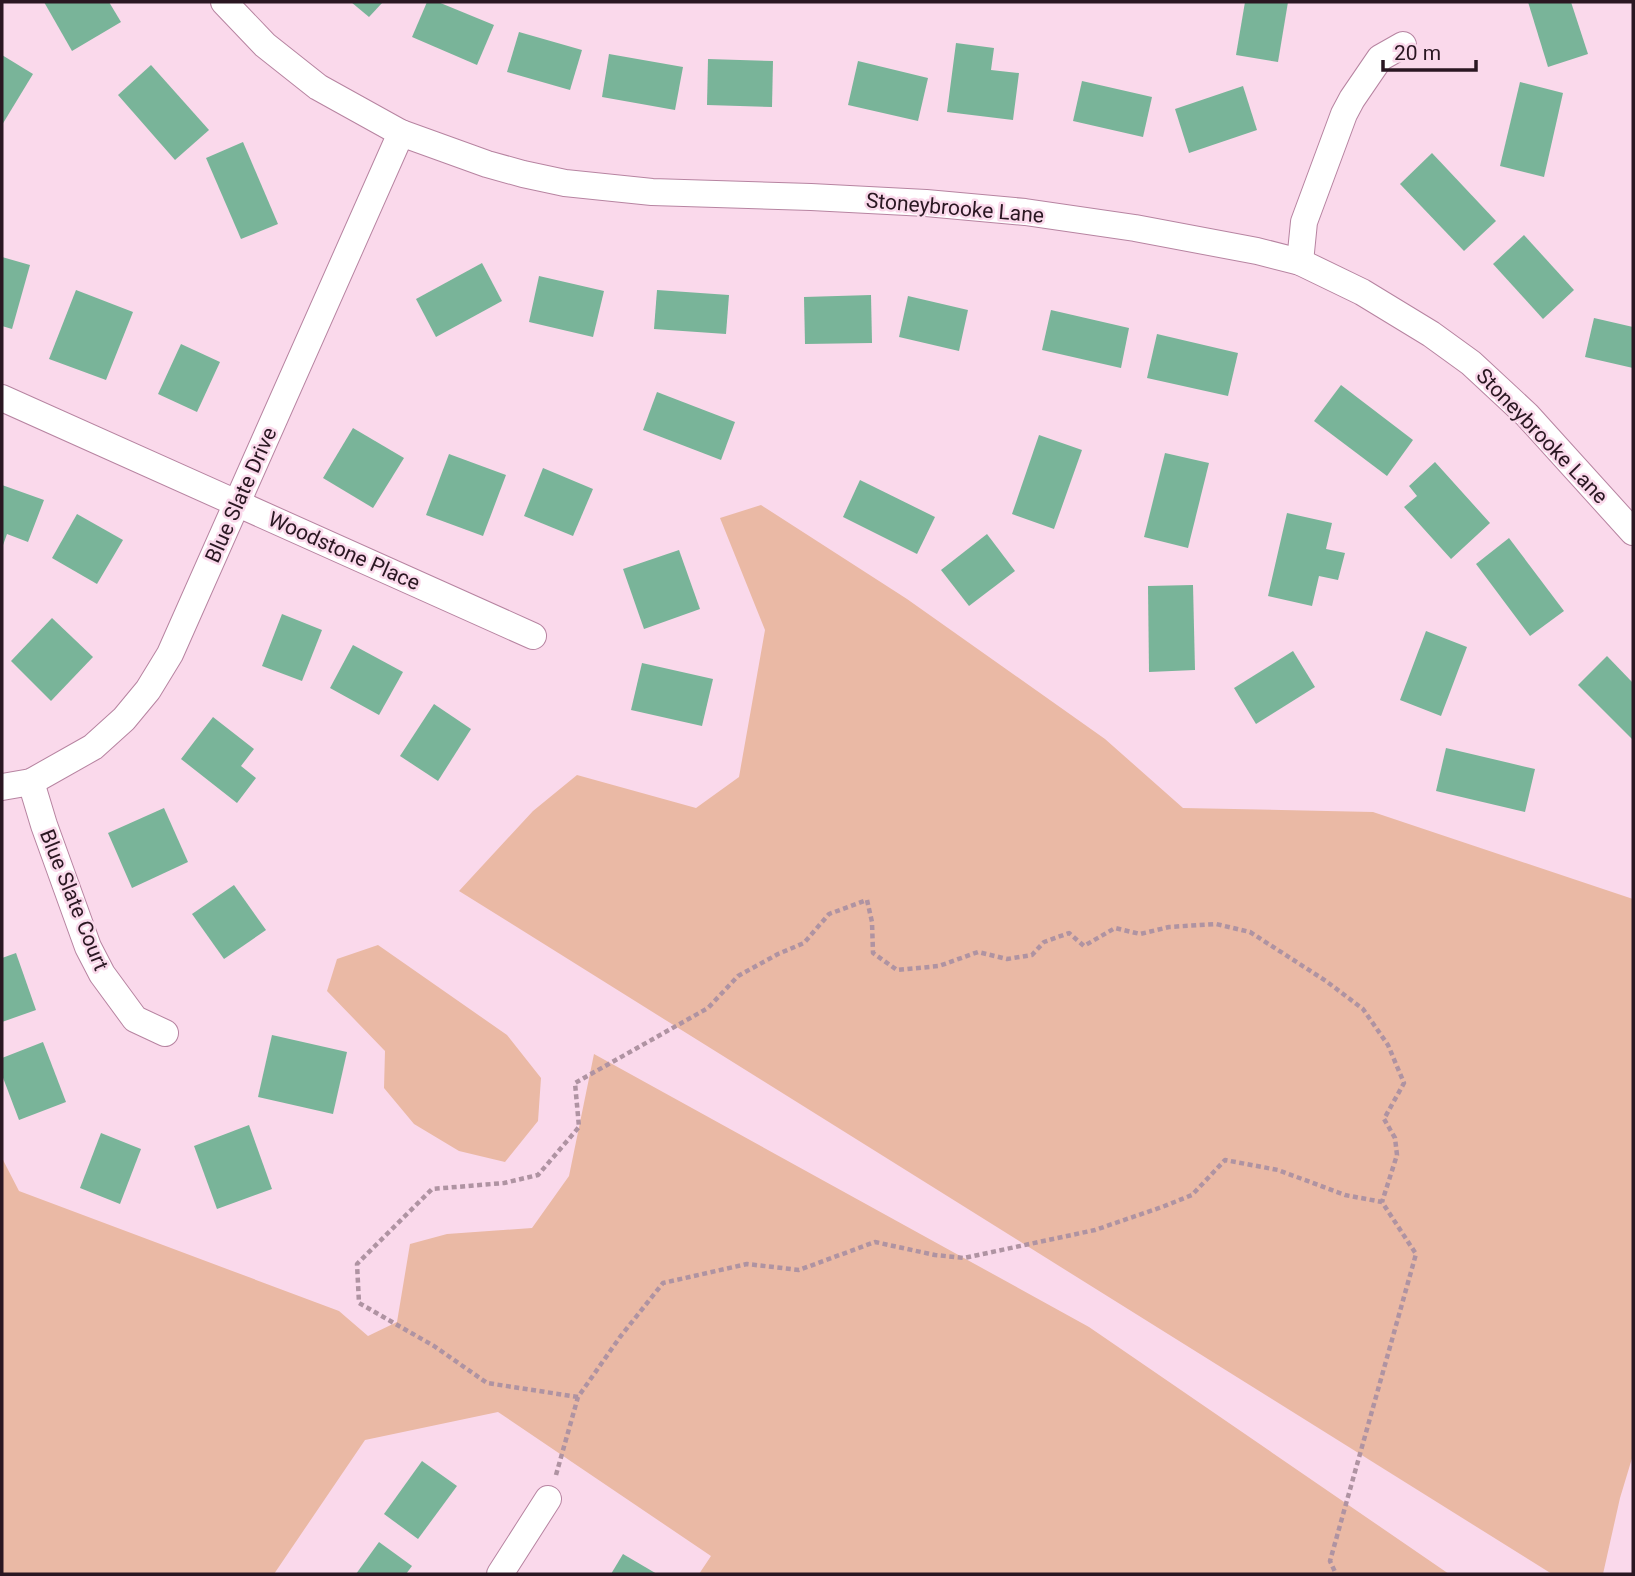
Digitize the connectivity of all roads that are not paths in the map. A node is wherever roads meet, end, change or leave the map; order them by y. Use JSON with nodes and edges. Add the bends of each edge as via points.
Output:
{"nodes":[{"id":1,"x":224,"y":2,"type":"edge"},
{"id":2,"x":1403,"y":45,"type":"dead end"},
{"id":3,"x":401,"y":132,"type":"junction"},
{"id":4,"x":1300,"y":262,"type":"junction"},
{"id":5,"x":2,"y":398,"type":"edge"},
{"id":6,"x":237,"y":503,"type":"junction"},
{"id":7,"x":1631,"y":524,"type":"edge"},
{"id":8,"x":533,"y":636,"type":"dead end"},
{"id":9,"x":32,"y":782,"type":"junction"},
{"id":10,"x":2,"y":788,"type":"edge"},
{"id":11,"x":165,"y":1032,"type":"dead end"},
{"id":12,"x":548,"y":1499,"type":"road end"},
{"id":13,"x":500,"y":1574,"type":"edge"}],
"edges":[{"from":1,"to":3,"type":"street","name":"Stoneybrooke Lane","via":[[265,45],[318,87]]},
{"from":2,"to":4,"type":"street","via":[[1380,58],[1344,114],[1304,222]]},
{"from":3,"to":4,"type":"street","name":"Stoneybrooke Lane","via":[[487,164],[565,183],[652,192],[926,203],[1025,212]]},
{"from":3,"to":6,"type":"street","name":"Blue Slate Drive"},
{"from":4,"to":7,"type":"street","name":"Stoneybrooke Lane","via":[[1362,292],[1471,363],[1528,415]]},
{"from":5,"to":6,"type":"street","name":"Woodstone Place"},
{"from":6,"to":8,"type":"street","name":"Woodstone Place"},
{"from":6,"to":9,"type":"street","name":"Blue Slate Drive","via":[[170,654],[148,691],[93,747]]},
{"from":9,"to":10,"type":"street","name":"Blue Slate Drive"},
{"from":9,"to":11,"type":"street","name":"Blue Slate Court","via":[[88,947],[102,974],[135,1019]]},
{"from":12,"to":13,"type":"street"}]}
